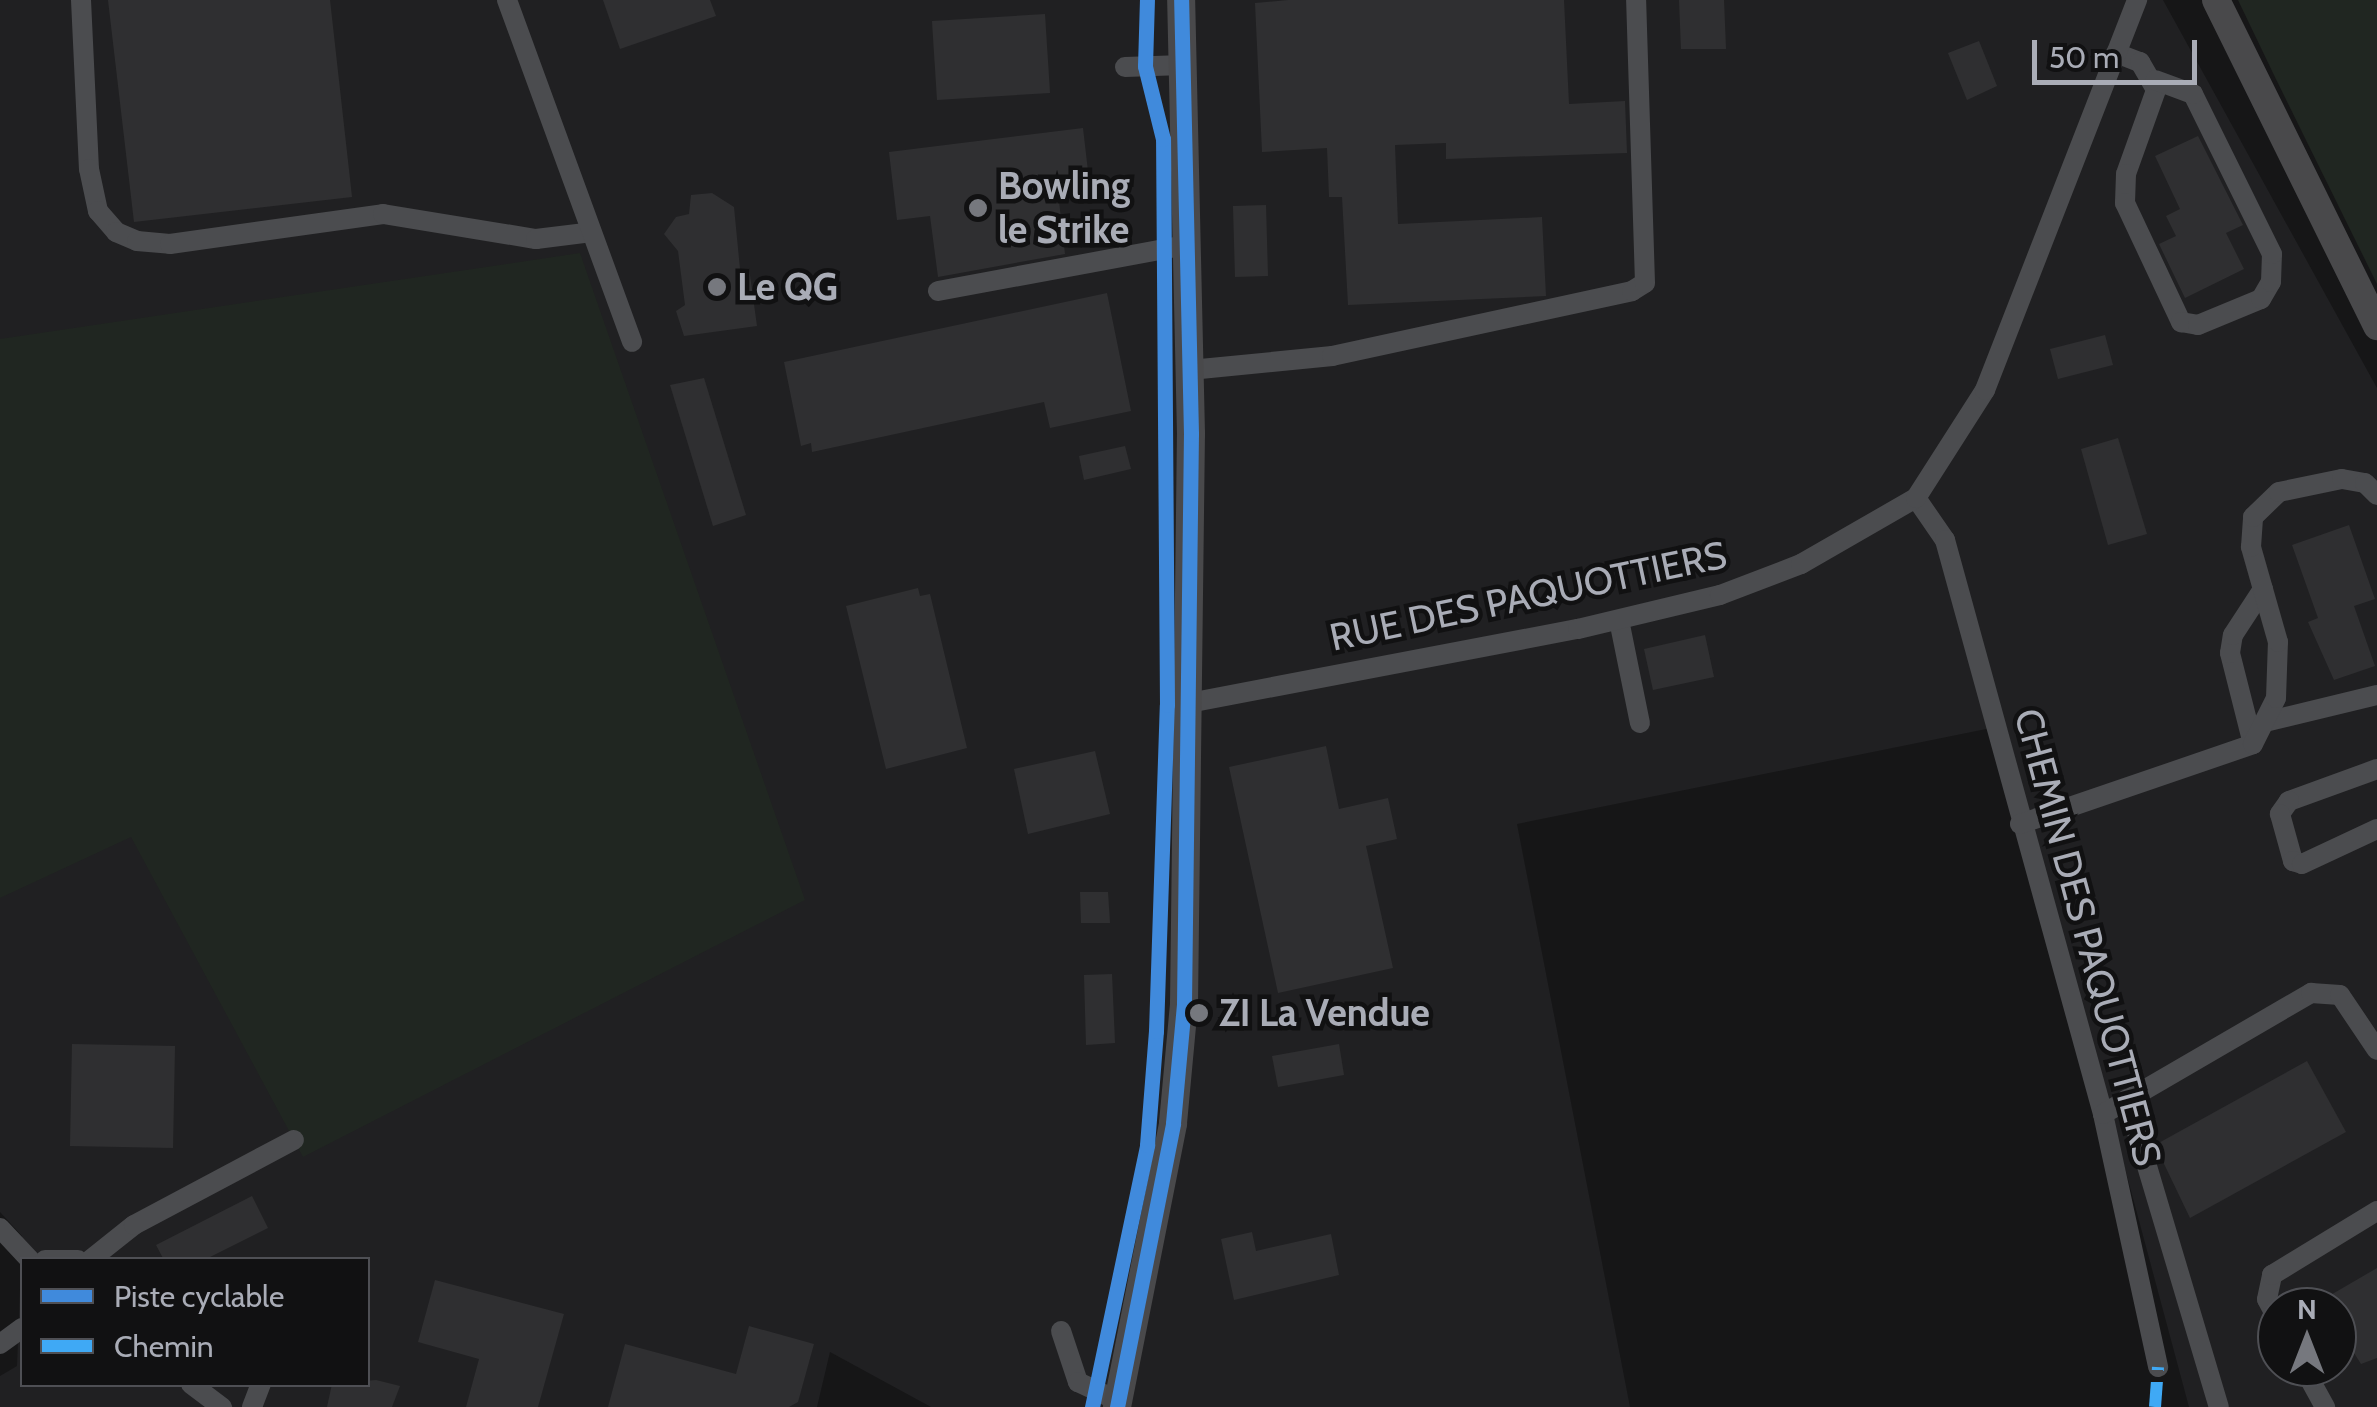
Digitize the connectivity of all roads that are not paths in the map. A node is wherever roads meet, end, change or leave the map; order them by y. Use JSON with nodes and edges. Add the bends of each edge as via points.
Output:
{"nodes":[{"id":1,"x":81,"y":0,"type":"edge"},
{"id":2,"x":507,"y":0,"type":"edge"},
{"id":3,"x":1181,"y":0,"type":"edge"},
{"id":4,"x":1636,"y":0,"type":"edge"},
{"id":5,"x":2138,"y":0,"type":"edge"},
{"id":6,"x":2216,"y":0,"type":"edge"},
{"id":7,"x":2116,"y":53,"type":"junction"},
{"id":8,"x":1182,"y":66,"type":"junction"},
{"id":9,"x":1125,"y":67,"type":"dead end"},
{"id":10,"x":2156,"y":80,"type":"junction"},
{"id":11,"x":592,"y":232,"type":"junction"},
{"id":12,"x":1187,"y":244,"type":"junction"},
{"id":13,"x":938,"y":291,"type":"dead end"},
{"id":14,"x":2377,"y":326,"type":"edge"},
{"id":15,"x":632,"y":342,"type":"dead end"},
{"id":16,"x":1190,"y":370,"type":"junction"},
{"id":17,"x":2377,"y":495,"type":"edge"},
{"id":18,"x":1916,"y":498,"type":"junction"},
{"id":19,"x":2263,"y":589,"type":"junction"},
{"id":20,"x":1619,"y":620,"type":"junction"},
{"id":21,"x":2377,"y":695,"type":"edge"},
{"id":22,"x":1189,"y":703,"type":"junction"},
{"id":23,"x":2269,"y":721,"type":"junction"},
{"id":24,"x":1640,"y":723,"type":"dead end"},
{"id":25,"x":2252,"y":744,"type":"junction"},
{"id":26,"x":2377,"y":768,"type":"edge"},
{"id":27,"x":2020,"y":824,"type":"junction"},
{"id":28,"x":2377,"y":829,"type":"edge"},
{"id":29,"x":2377,"y":1050,"type":"edge"},
{"id":30,"x":2127,"y":1099,"type":"junction"},
{"id":31,"x":2103,"y":1114,"type":"junction"},
{"id":32,"x":294,"y":1140,"type":"dead end"},
{"id":33,"x":2377,"y":1211,"type":"edge"},
{"id":34,"x":0,"y":1228,"type":"edge"},
{"id":35,"x":27,"y":1257,"type":"edge"},
{"id":36,"x":94,"y":1257,"type":"edge"},
{"id":37,"x":2270,"y":1287,"type":"edge"},
{"id":38,"x":1061,"y":1331,"type":"dead end"},
{"id":39,"x":2158,"y":1367,"type":"dead end"},
{"id":40,"x":195,"y":1387,"type":"edge"},
{"id":41,"x":1118,"y":1404,"type":"edge"},
{"id":42,"x":222,"y":1407,"type":"edge"},
{"id":43,"x":2220,"y":1407,"type":"edge"}],
"edges":[{"from":1,"to":11,"type":"street","via":[[89,169],[98,211],[116,232],[170,244],[383,214],[536,239]]},
{"from":2,"to":11,"type":"street"},
{"from":3,"to":8,"type":"main road"},
{"from":4,"to":16,"type":"street","via":[[1645,283],[1632,292],[1332,356]]},
{"from":5,"to":7,"type":"street","name":"RUE DES PAQUOTTIERS"},
{"from":6,"to":14,"type":"main road"},
{"from":7,"to":10,"type":"street","via":[[2140,62]]},
{"from":7,"to":18,"type":"street","name":"RUE DES PAQUOTTIERS","via":[[1985,390]]},
{"from":8,"to":9,"type":"street"},
{"from":8,"to":12,"type":"main road"},
{"from":10,"to":10,"type":"street","via":[[2155,100],[2126,174],[2125,203],[2181,322],[2198,325],[2261,299],[2271,282],[2272,254],[2193,94]]},
{"from":11,"to":15,"type":"street"},
{"from":12,"to":13,"type":"street"},
{"from":12,"to":16,"type":"main road"},
{"from":16,"to":22,"type":"main road"},
{"from":17,"to":19,"type":"street","via":[[2365,483],[2342,479],[2279,492],[2260,506],[2252,517],[2251,547]]},
{"from":18,"to":20,"type":"street","name":"RUE DES PAQUOTTIERS","via":[[1801,564]]},
{"from":18,"to":27,"type":"street","name":"CHEMIN DES PAQUOTTIERS","via":[[1939,529]]},
{"from":19,"to":23,"type":"street","via":[[2278,642]]},
{"from":19,"to":25,"type":"street","via":[[2233,635],[2230,652]]},
{"from":20,"to":22,"type":"street","name":"RUE DES PAQUOTTIERS"},
{"from":20,"to":24,"type":"street"},
{"from":21,"to":23,"type":"street"},
{"from":22,"to":41,"type":"main road","via":[[1184,1004],[1173,1123]]},
{"from":23,"to":25,"type":"street"},
{"from":25,"to":27,"type":"street"},
{"from":26,"to":28,"type":"street","via":[[2289,801],[2280,814],[2293,861],[2302,864]]},
{"from":27,"to":31,"type":"street","name":"CHEMIN DES PAQUOTTIERS"},
{"from":29,"to":30,"type":"street","via":[[2340,995],[2311,993]]},
{"from":30,"to":31,"type":"street"},
{"from":30,"to":43,"type":"street"},
{"from":31,"to":39,"type":"street","name":"CHEMIN DES PAQUOTTIERS"},
{"from":32,"to":36,"type":"street","via":[[134,1225]]},
{"from":33,"to":37,"type":"street","via":[[2272,1275]]},
{"from":34,"to":35,"type":"street"},
{"from":38,"to":41,"type":"street","via":[[1078,1382]]},
{"from":40,"to":42,"type":"street"}]}
